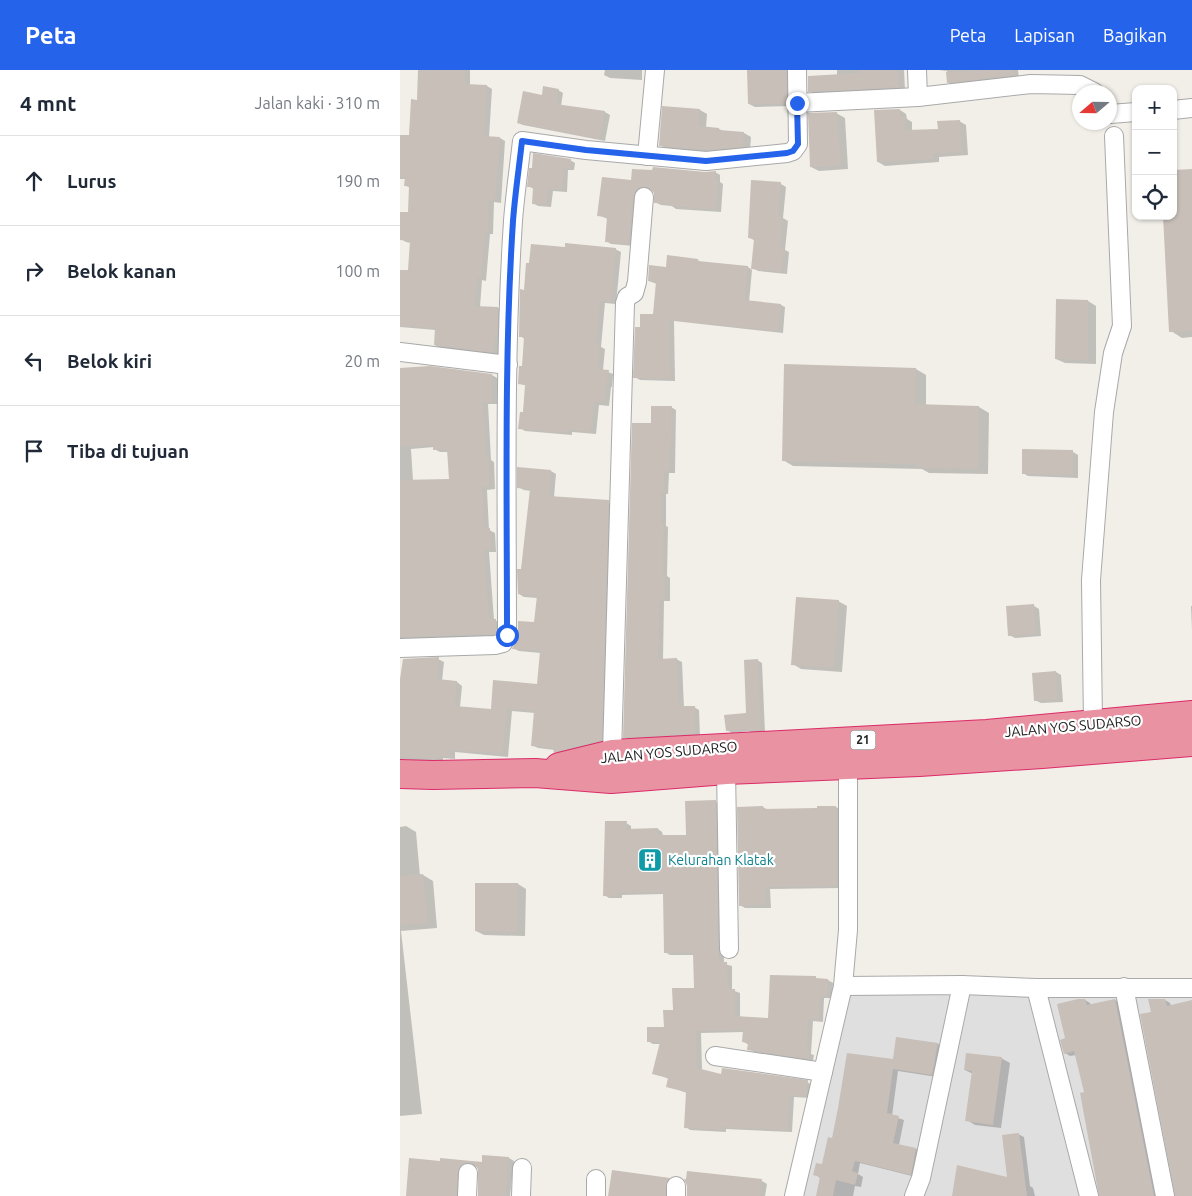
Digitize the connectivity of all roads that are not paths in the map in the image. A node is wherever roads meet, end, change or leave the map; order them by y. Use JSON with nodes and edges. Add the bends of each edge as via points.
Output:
{"nodes":[{"id":1,"x":655,"y":70,"type":"edge"},
{"id":2,"x":797,"y":70,"type":"edge"},
{"id":3,"x":917,"y":70,"type":"edge"},
{"id":4,"x":1030,"y":77,"type":"edge"},
{"id":5,"x":1080,"y":85,"type":"edge"},
{"id":6,"x":918,"y":97,"type":"junction"},
{"id":7,"x":797,"y":103,"type":"junction"},
{"id":8,"x":1192,"y":108,"type":"edge"},
{"id":9,"x":1177,"y":110,"type":"edge"},
{"id":10,"x":1132,"y":112,"type":"edge"},
{"id":11,"x":1117,"y":113,"type":"edge"},
{"id":12,"x":1114,"y":136,"type":"dead end"},
{"id":13,"x":647,"y":156,"type":"junction"},
{"id":14,"x":644,"y":197,"type":"dead end"},
{"id":15,"x":400,"y":352,"type":"edge"},
{"id":16,"x":508,"y":365,"type":"junction"},
{"id":17,"x":400,"y":648,"type":"edge"},
{"id":18,"x":1192,"y":716,"type":"edge"},
{"id":19,"x":1093,"y":723,"type":"junction"},
{"id":20,"x":1192,"y":742,"type":"edge"},
{"id":21,"x":848,"y":752,"type":"junction"},
{"id":22,"x":612,"y":754,"type":"junction"},
{"id":23,"x":726,"y":770,"type":"junction"},
{"id":24,"x":536,"y":773,"type":"junction"},
{"id":25,"x":400,"y":774,"type":"edge"},
{"id":26,"x":729,"y":950,"type":"dead end"},
{"id":27,"x":962,"y":985,"type":"junction"},
{"id":28,"x":843,"y":986,"type":"junction"},
{"id":29,"x":1124,"y":987,"type":"junction"},
{"id":30,"x":1036,"y":988,"type":"junction"},
{"id":31,"x":1192,"y":988,"type":"edge"},
{"id":32,"x":715,"y":1056,"type":"dead end"},
{"id":33,"x":824,"y":1072,"type":"junction"},
{"id":34,"x":522,"y":1168,"type":"dead end"},
{"id":35,"x":468,"y":1173,"type":"dead end"},
{"id":36,"x":467,"y":1196,"type":"edge"},
{"id":37,"x":521,"y":1196,"type":"edge"},
{"id":38,"x":794,"y":1196,"type":"edge"},
{"id":39,"x":914,"y":1196,"type":"edge"},
{"id":40,"x":1088,"y":1196,"type":"edge"},
{"id":41,"x":1165,"y":1196,"type":"edge"}],
"edges":[{"from":1,"to":13,"type":"street"},
{"from":2,"to":7,"type":"street"},
{"from":3,"to":6,"type":"street"},
{"from":4,"to":5,"type":"street"},
{"from":4,"to":6,"type":"street"},
{"from":6,"to":7,"type":"street"},
{"from":7,"to":13,"type":"street","via":[[798,144],[793,151],[706,161]]},
{"from":8,"to":9,"type":"street"},
{"from":10,"to":11,"type":"street"},
{"from":12,"to":19,"type":"street","via":[[1122,326],[1113,353],[1104,412],[1091,580]]},
{"from":13,"to":16,"type":"street","via":[[522,141],[510,275]]},
{"from":14,"to":22,"type":"street","via":[[637,282],[634,293],[627,297],[625,303]]},
{"from":15,"to":16,"type":"street"},
{"from":16,"to":17,"type":"street","via":[[507,635],[503,643],[495,645]]},
{"from":18,"to":19,"type":"highway","name":"JALAN YOS SUDARSO","number":"21"},
{"from":19,"to":21,"type":"highway","name":"JALAN YOS SUDARSO","number":"21"},
{"from":20,"to":21,"type":"highway","name":"JALAN YOS SUDARSO","number":"21","via":[[919,762]]},
{"from":21,"to":22,"type":"highway","name":"JALAN YOS SUDARSO","number":"21"},
{"from":21,"to":23,"type":"highway","name":"JALAN YOS SUDARSO","number":"21"},
{"from":21,"to":28,"type":"street","via":[[848,930]]},
{"from":22,"to":24,"type":"highway","name":"JALAN YOS SUDARSO","number":"21"},
{"from":23,"to":24,"type":"highway","name":"JALAN YOS SUDARSO","number":"21","via":[[611,778]]},
{"from":23,"to":26,"type":"street"},
{"from":24,"to":25,"type":"highway","number":"21"},
{"from":27,"to":28,"type":"street"},
{"from":27,"to":30,"type":"street"},
{"from":27,"to":39,"type":"street","via":[[921,1178]]},
{"from":28,"to":33,"type":"street"},
{"from":29,"to":30,"type":"street"},
{"from":29,"to":31,"type":"street"},
{"from":29,"to":41,"type":"street"},
{"from":30,"to":40,"type":"street"},
{"from":32,"to":33,"type":"street"},
{"from":33,"to":38,"type":"street"},
{"from":34,"to":37,"type":"street"},
{"from":35,"to":36,"type":"street"}]}
